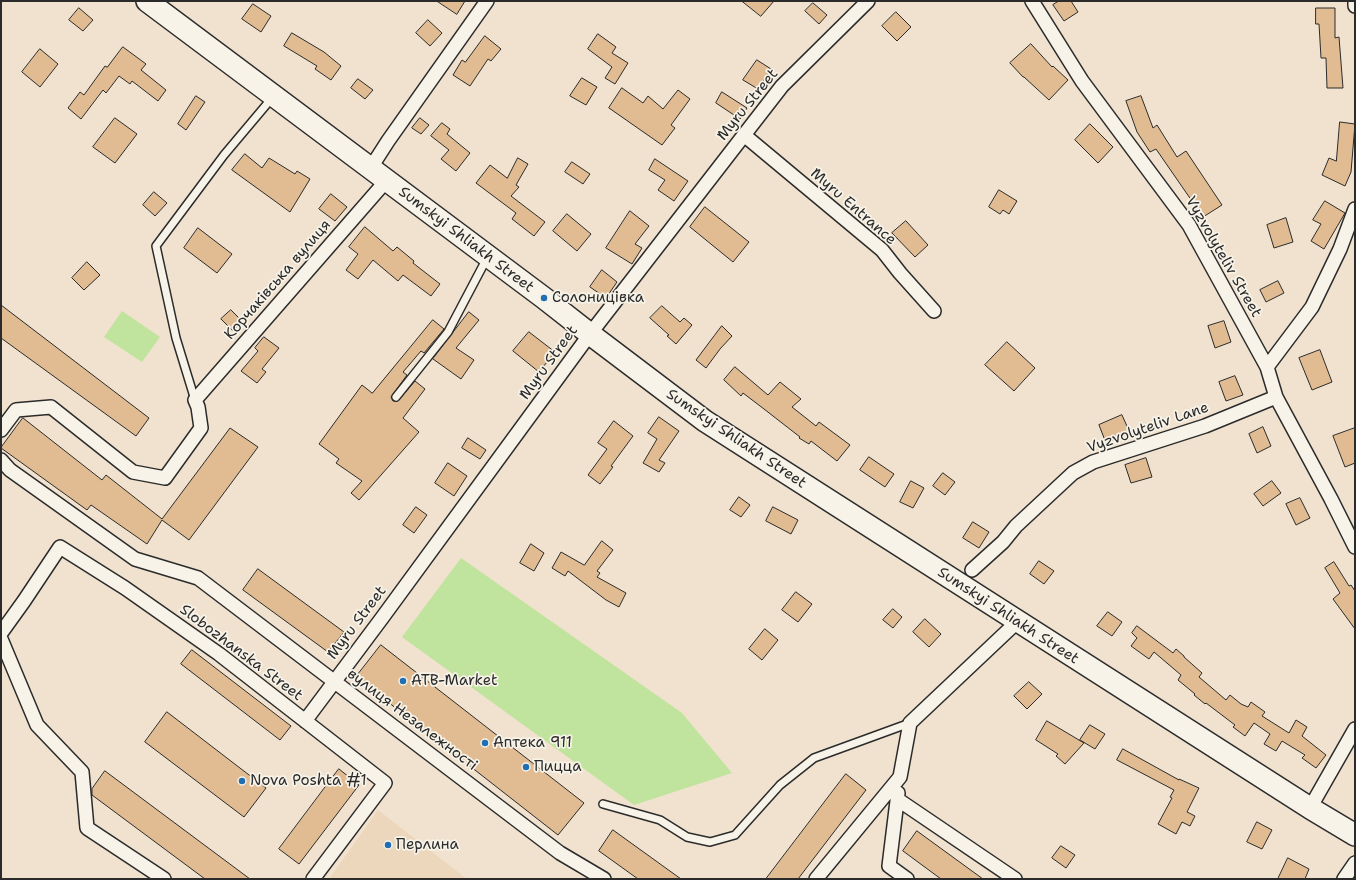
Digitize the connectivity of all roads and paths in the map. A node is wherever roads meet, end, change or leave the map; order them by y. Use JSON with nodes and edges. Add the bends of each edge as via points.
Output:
{"nodes":[{"id":1,"x":147,"y":1,"type":"edge"},
{"id":2,"x":487,"y":1,"type":"edge"},
{"id":3,"x":868,"y":1,"type":"edge"},
{"id":4,"x":1032,"y":1,"type":"edge"},
{"id":5,"x":1355,"y":1,"type":"edge"},
{"id":6,"x":1355,"y":6,"type":"edge"},
{"id":7,"x":273,"y":96,"type":"junction"},
{"id":8,"x":744,"y":135,"type":"junction"},
{"id":9,"x":378,"y":175,"type":"junction"},
{"id":10,"x":1355,"y":209,"type":"edge"},
{"id":11,"x":488,"y":256,"type":"junction"},
{"id":12,"x":934,"y":311,"type":"dead end"},
{"id":13,"x":590,"y":334,"type":"junction"},
{"id":14,"x":1267,"y":367,"type":"junction"},
{"id":15,"x":396,"y":397,"type":"dead end"},
{"id":16,"x":1276,"y":397,"type":"junction"},
{"id":17,"x":195,"y":400,"type":"junction"},
{"id":18,"x":1,"y":430,"type":"edge"},
{"id":19,"x":1,"y":460,"type":"edge"},
{"id":20,"x":1355,"y":546,"type":"edge"},
{"id":21,"x":972,"y":570,"type":"dead end"},
{"id":22,"x":1016,"y":622,"type":"junction"},
{"id":23,"x":1,"y":633,"type":"edge"},
{"id":24,"x":1,"y":638,"type":"edge"},
{"id":25,"x":334,"y":680,"type":"junction"},
{"id":26,"x":305,"y":721,"type":"junction"},
{"id":27,"x":910,"y":723,"type":"junction"},
{"id":28,"x":1355,"y":729,"type":"edge"},
{"id":29,"x":900,"y":777,"type":"junction"},
{"id":30,"x":898,"y":799,"type":"junction"},
{"id":31,"x":603,"y":804,"type":"dead end"},
{"id":32,"x":1310,"y":808,"type":"junction"},
{"id":33,"x":1355,"y":835,"type":"edge"},
{"id":34,"x":1355,"y":863,"type":"edge"},
{"id":35,"x":164,"y":879,"type":"edge"},
{"id":36,"x":313,"y":879,"type":"edge"},
{"id":37,"x":604,"y":879,"type":"edge"},
{"id":38,"x":816,"y":879,"type":"edge"},
{"id":39,"x":907,"y":879,"type":"edge"},
{"id":40,"x":1015,"y":879,"type":"edge"},
{"id":41,"x":1344,"y":879,"type":"edge"}],
"edges":[{"from":1,"to":7,"type":"main road","name":"Sumskyi Shliakh Street"},
{"from":2,"to":9,"type":"street","name":"Корчаківська вулиця","via":[[388,141]]},
{"from":3,"to":8,"type":"street","name":"Myru Street","via":[[782,86]]},
{"from":4,"to":14,"type":"street","name":"Vyzvolyteliv Street","via":[[1082,81],[1189,225]]},
{"from":5,"to":6,"type":"street"},
{"from":7,"to":9,"type":"main road","name":"Sumskyi Shliakh Street"},
{"from":7,"to":17,"type":"lane","via":[[224,155],[156,246],[176,338]]},
{"from":8,"to":12,"type":"street","name":"Myru Entrance","via":[[882,250]]},
{"from":8,"to":13,"type":"street","name":"Myru Street"},
{"from":9,"to":11,"type":"main road","name":"Sumskyi Shliakh Street"},
{"from":9,"to":17,"type":"street","name":"Корчаківська вулиця"},
{"from":10,"to":14,"type":"street","via":[[1340,249],[1312,307]]},
{"from":11,"to":13,"type":"main road","name":"Sumskyi Shliakh Street"},
{"from":11,"to":15,"type":"lane","via":[[448,332]]},
{"from":13,"to":22,"type":"main road","name":"Sumskyi Shliakh Street","via":[[705,421]]},
{"from":13,"to":25,"type":"street","name":"Myru Street"},
{"from":14,"to":16,"type":"street","name":"Vyzvolyteliv Street"},
{"from":16,"to":20,"type":"street","name":"Vyzvolyteliv Street"},
{"from":16,"to":21,"type":"street","name":"Vyzvolyteliv Lane","via":[[1205,426],[1093,462],[1073,473]]},
{"from":17,"to":18,"type":"street","via":[[200,428],[165,478],[133,472],[51,407],[16,410]]},
{"from":19,"to":25,"type":"street","name":"вулиця Незалежності","via":[[10,470],[135,559],[198,578]]},
{"from":22,"to":27,"type":"street"},
{"from":22,"to":32,"type":"main road","name":"Sumskyi Shliakh Street"},
{"from":23,"to":26,"type":"street","name":"Slobozhanska Street","via":[[60,547],[125,588],[219,654]]},
{"from":24,"to":35,"type":"street","via":[[37,725],[82,772],[86,828]]},
{"from":25,"to":26,"type":"street","name":"Myru Street"},
{"from":25,"to":37,"type":"street","name":"вулиця Незалежності","via":[[560,853]]},
{"from":26,"to":36,"type":"street","name":"Slobozhanska Street","via":[[385,783]]},
{"from":27,"to":29,"type":"street"},
{"from":27,"to":31,"type":"lane","via":[[814,758],[780,785],[735,835],[710,842],[687,837],[660,820]]},
{"from":28,"to":32,"type":"street"},
{"from":29,"to":30,"type":"street"},
{"from":29,"to":38,"type":"street"},
{"from":30,"to":39,"type":"street","via":[[889,866]]},
{"from":30,"to":40,"type":"street"},
{"from":32,"to":33,"type":"main road","name":"Sumskyi Shliakh Street"},
{"from":34,"to":41,"type":"street"}]}
